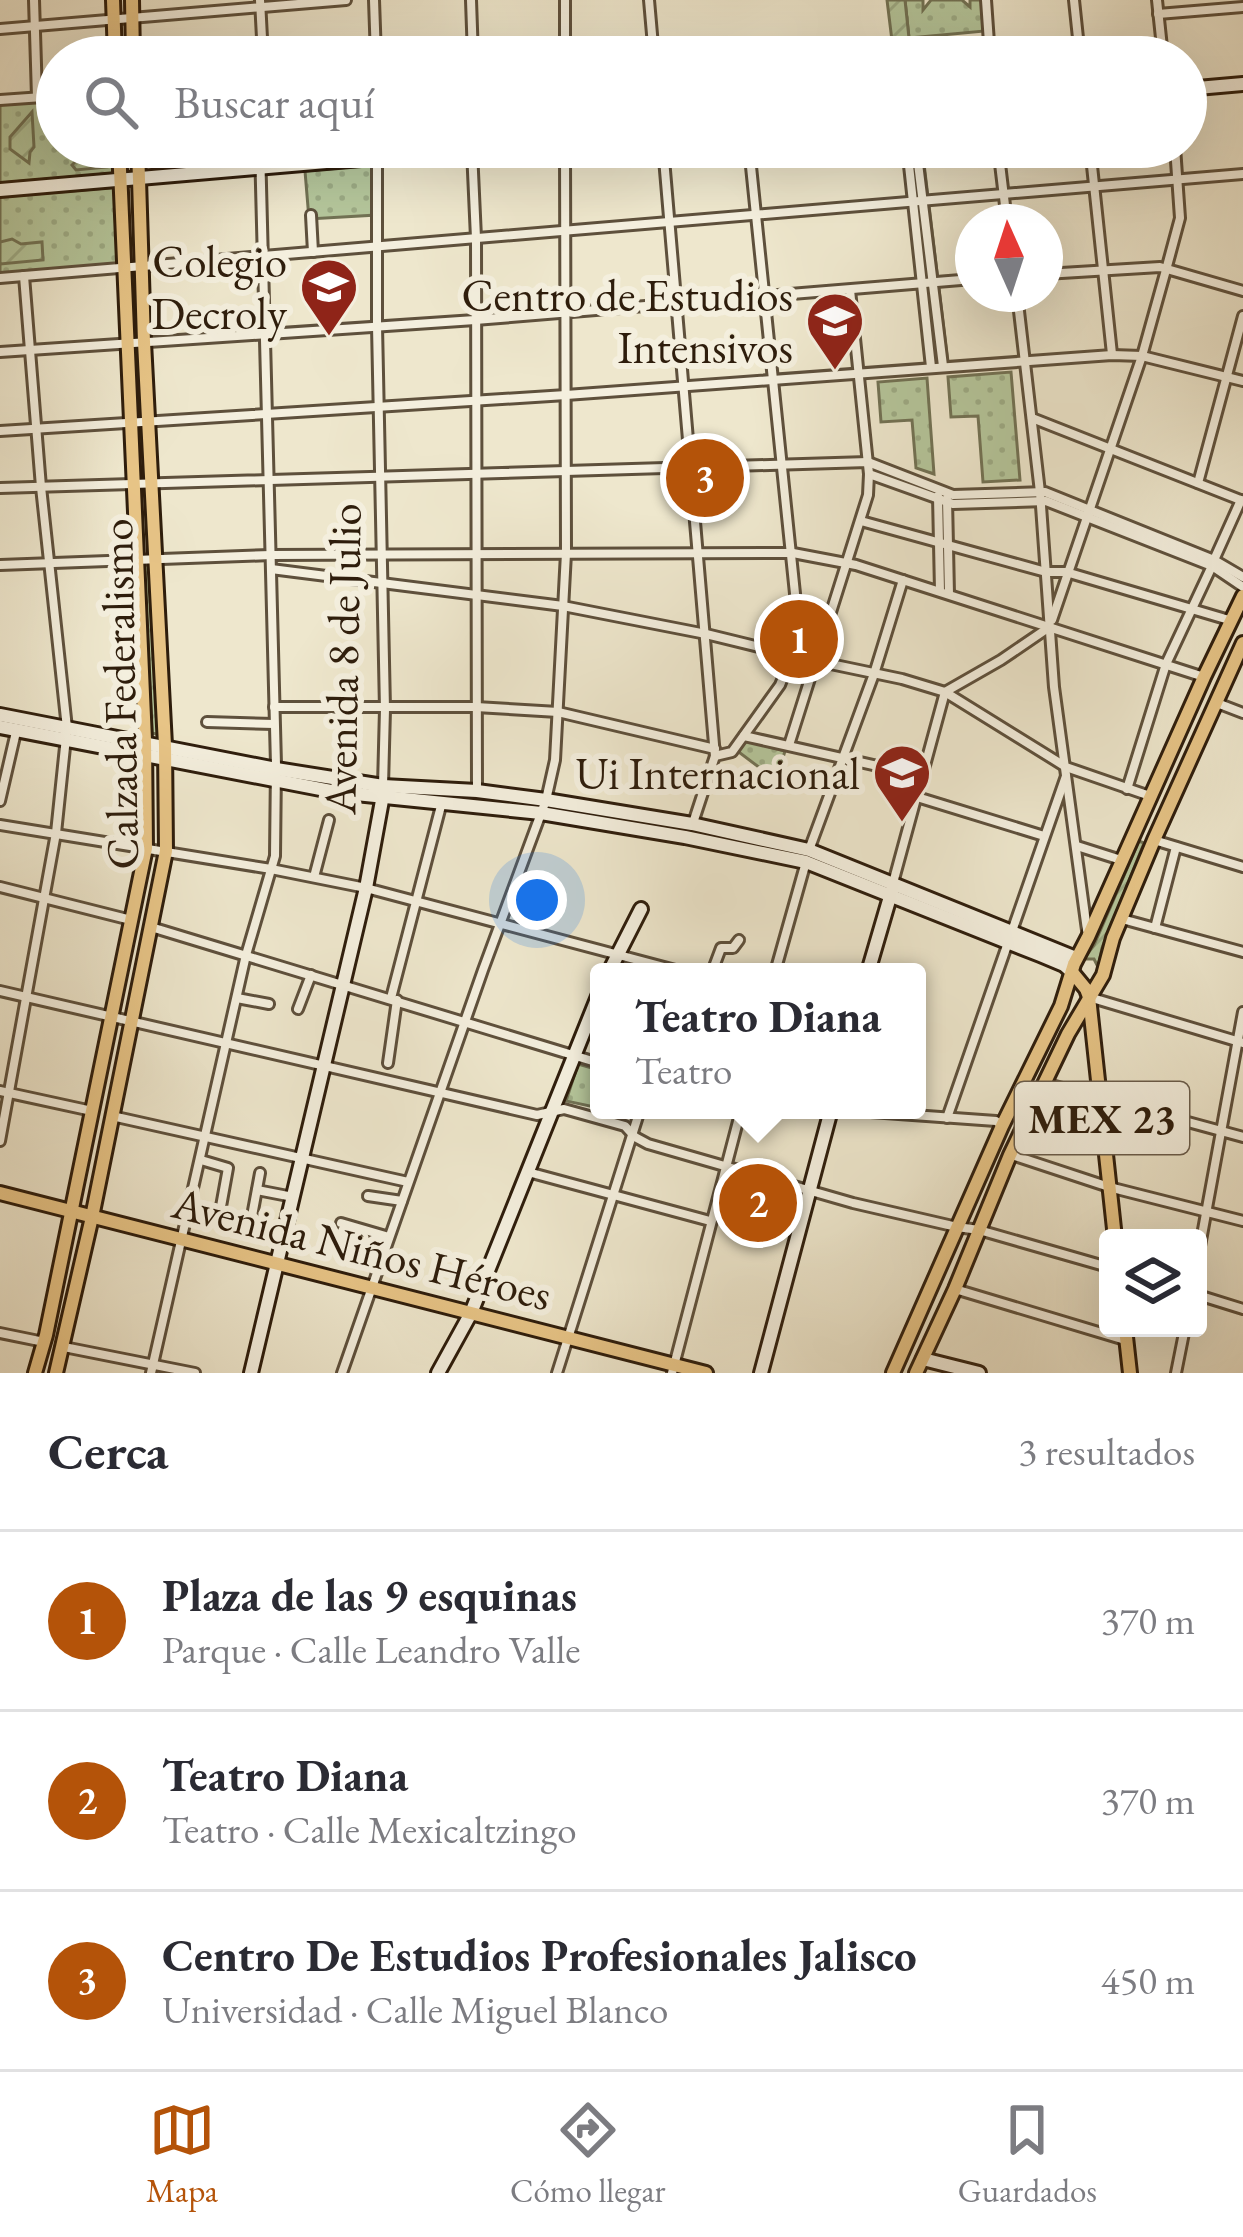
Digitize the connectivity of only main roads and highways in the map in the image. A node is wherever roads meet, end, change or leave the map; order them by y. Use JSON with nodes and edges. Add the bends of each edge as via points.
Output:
{"nodes":[{"id":1,"x":113,"y":0,"type":"edge"},
{"id":2,"x":132,"y":0,"type":"edge"},
{"id":3,"x":114,"y":36,"type":"edge"},
{"id":4,"x":133,"y":36,"type":"edge"},
{"id":5,"x":119,"y":168,"type":"edge"},
{"id":6,"x":139,"y":168,"type":"edge"},
{"id":7,"x":1243,"y":596,"type":"edge"},
{"id":8,"x":1243,"y":643,"type":"edge"},
{"id":9,"x":156,"y":751,"type":"junction"},
{"id":10,"x":1074,"y":965,"type":"junction"},
{"id":11,"x":1089,"y":997,"type":"junction"},
{"id":12,"x":0,"y":1193,"type":"edge"},
{"id":13,"x":72,"y":1212,"type":"junction"},
{"id":14,"x":92,"y":1217,"type":"junction"},
{"id":15,"x":1114,"y":1229,"type":"edge"},
{"id":16,"x":1125,"y":1337,"type":"edge"},
{"id":17,"x":673,"y":1369,"type":"edge"},
{"id":18,"x":35,"y":1373,"type":"edge"},
{"id":19,"x":56,"y":1373,"type":"edge"},
{"id":20,"x":706,"y":1373,"type":"edge"},
{"id":21,"x":892,"y":1373,"type":"edge"},
{"id":22,"x":916,"y":1373,"type":"edge"},
{"id":23,"x":1130,"y":1373,"type":"edge"}],
"edges":[{"from":1,"to":3,"type":"main road"},
{"from":2,"to":4,"type":"main road"},
{"from":5,"to":9,"type":"main road","name":"Calzada Federalismo"},
{"from":6,"to":9,"type":"main road","name":"Calzada Federalismo"},
{"from":7,"to":10,"type":"main road"},
{"from":8,"to":11,"type":"main road"},
{"from":9,"to":13,"type":"main road","name":"Calzada Federalismo","via":[[146,848]]},
{"from":9,"to":14,"type":"main road","name":"Calzada Federalismo","via":[[166,848]]},
{"from":10,"to":11,"type":"main road"},
{"from":10,"to":21,"type":"main road"},
{"from":11,"to":15,"type":"main road","number":"MEX 23"},
{"from":11,"to":22,"type":"main road"},
{"from":12,"to":13,"type":"main road","name":"Avenida Niños Héroes"},
{"from":13,"to":14,"type":"main road","name":"Avenida Niños Héroes"},
{"from":13,"to":18,"type":"main road","name":"Calzada Federalismo"},
{"from":14,"to":17,"type":"main road","name":"Avenida Niños Héroes"},
{"from":14,"to":19,"type":"main road","name":"Calzada Federalismo"},
{"from":16,"to":23,"type":"main road"},
{"from":17,"to":20,"type":"main road","name":"Avenida Niños Héroes"}]}
